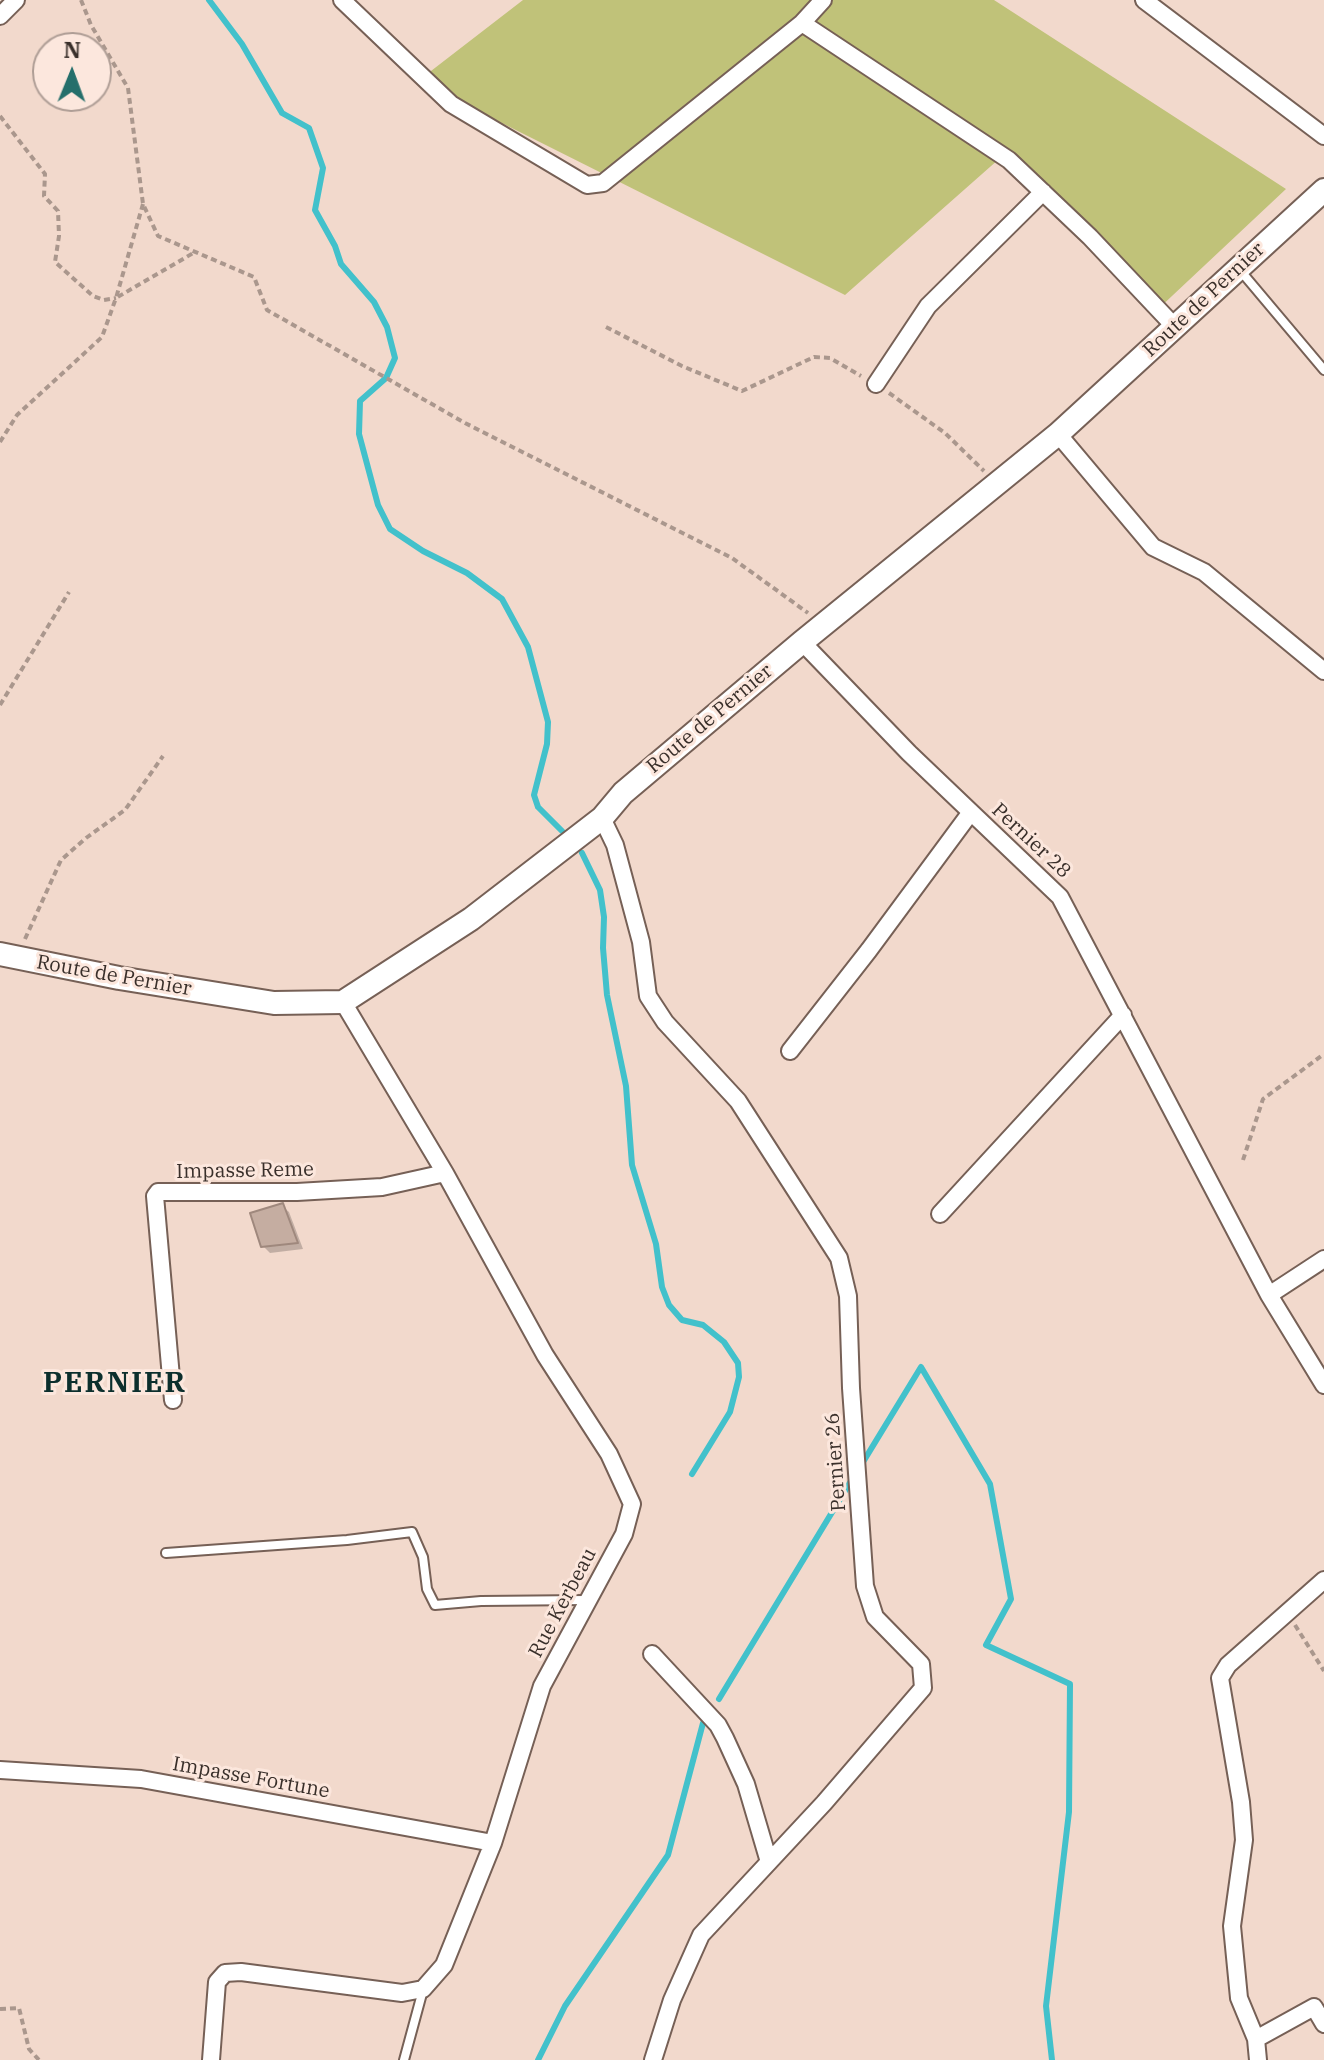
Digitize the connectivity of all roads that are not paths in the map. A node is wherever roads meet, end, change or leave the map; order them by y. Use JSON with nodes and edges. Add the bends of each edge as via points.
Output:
{"nodes":[{"id":1,"x":16,"y":0,"type":"edge"},
{"id":2,"x":342,"y":0,"type":"edge"},
{"id":3,"x":823,"y":0,"type":"edge"},
{"id":4,"x":1144,"y":0,"type":"edge"},
{"id":5,"x":0,"y":16,"type":"edge"},
{"id":6,"x":802,"y":23,"type":"junction"},
{"id":7,"x":1324,"y":136,"type":"edge"},
{"id":8,"x":1324,"y":190,"type":"edge"},
{"id":9,"x":1043,"y":192,"type":"junction"},
{"id":10,"x":1238,"y":269,"type":"junction"},
{"id":11,"x":1175,"y":327,"type":"junction"},
{"id":12,"x":1324,"y":370,"type":"edge"},
{"id":13,"x":876,"y":384,"type":"road end"},
{"id":14,"x":1058,"y":434,"type":"junction"},
{"id":15,"x":802,"y":642,"type":"junction"},
{"id":16,"x":1324,"y":671,"type":"edge"},
{"id":17,"x":971,"y":812,"type":"junction"},
{"id":18,"x":602,"y":818,"type":"junction"},
{"id":19,"x":8,"y":956,"type":"edge"},
{"id":20,"x":343,"y":1002,"type":"junction"},
{"id":21,"x":1123,"y":1015,"type":"junction"},
{"id":22,"x":790,"y":1051,"type":"dead end"},
{"id":23,"x":445,"y":1173,"type":"junction"},
{"id":24,"x":940,"y":1214,"type":"dead end"},
{"id":25,"x":1324,"y":1259,"type":"edge"},
{"id":26,"x":1269,"y":1295,"type":"junction"},
{"id":27,"x":1324,"y":1385,"type":"edge"},
{"id":28,"x":173,"y":1400,"type":"dead end"},
{"id":29,"x":166,"y":1553,"type":"dead end"},
{"id":30,"x":1324,"y":1580,"type":"edge"},
{"id":31,"x":586,"y":1600,"type":"junction"},
{"id":32,"x":652,"y":1654,"type":"dead end"},
{"id":33,"x":0,"y":1770,"type":"edge"},
{"id":34,"x":493,"y":1843,"type":"junction"},
{"id":35,"x":769,"y":1862,"type":"junction"},
{"id":36,"x":423,"y":1989,"type":"junction"},
{"id":37,"x":1324,"y":2024,"type":"edge"},
{"id":38,"x":1256,"y":2039,"type":"junction"},
{"id":39,"x":211,"y":2060,"type":"edge"},
{"id":40,"x":404,"y":2060,"type":"edge"},
{"id":41,"x":653,"y":2060,"type":"edge"},
{"id":42,"x":1258,"y":2060,"type":"edge"}],
"edges":[{"from":1,"to":5,"type":"street"},
{"from":2,"to":6,"type":"street","via":[[451,104],[587,185],[603,183]]},
{"from":3,"to":6,"type":"street"},
{"from":4,"to":7,"type":"street"},
{"from":6,"to":9,"type":"street","via":[[1009,160]]},
{"from":8,"to":10,"type":"street","name":"Route de Pernier"},
{"from":9,"to":11,"type":"street"},
{"from":9,"to":13,"type":"street","via":[[928,306]]},
{"from":10,"to":11,"type":"street","name":"Route de Pernier"},
{"from":10,"to":12,"type":"lane"},
{"from":11,"to":14,"type":"street","name":"Route de Pernier"},
{"from":14,"to":15,"type":"street","name":"Route de Pernier"},
{"from":14,"to":16,"type":"street","via":[[1153,547],[1204,572]]},
{"from":15,"to":17,"type":"street","name":"Pernier 28"},
{"from":15,"to":18,"type":"street","name":"Route de Pernier","via":[[623,793]]},
{"from":17,"to":21,"type":"street","name":"Pernier 28","via":[[1060,897]]},
{"from":17,"to":22,"type":"street"},
{"from":18,"to":20,"type":"street","name":"Route de Pernier","via":[[471,919]]},
{"from":18,"to":35,"type":"street","name":"Pernier 26","via":[[615,845],[641,942],[648,996],[665,1022],[738,1101],[839,1258],[848,1296],[865,1586],[875,1617],[921,1664],[923,1688]]},
{"from":19,"to":20,"type":"street","name":"Route de Pernier","via":[[274,1003]]},
{"from":20,"to":23,"type":"street","name":"Rue Kerbeau"},
{"from":21,"to":24,"type":"street"},
{"from":21,"to":26,"type":"street","name":"Pernier 28"},
{"from":23,"to":28,"type":"street","name":"Impasse Reme","via":[[382,1187],[158,1192]]},
{"from":23,"to":31,"type":"street","name":"Rue Kerbeau","via":[[545,1355],[609,1454],[632,1504],[624,1534]]},
{"from":25,"to":26,"type":"street"},
{"from":26,"to":27,"type":"street","name":"Pernier 28"},
{"from":29,"to":31,"type":"lane","via":[[412,1532],[435,1605]]},
{"from":30,"to":38,"type":"street","via":[[1220,1678],[1244,1840],[1232,1926],[1239,1998]]},
{"from":31,"to":34,"type":"street","name":"Rue Kerbeau","via":[[542,1686]]},
{"from":32,"to":35,"type":"street","via":[[718,1725],[746,1784]]},
{"from":33,"to":34,"type":"street","name":"Impasse Fortune","via":[[141,1779]]},
{"from":34,"to":36,"type":"street","name":"Rue Kerbeau","via":[[444,1965]]},
{"from":35,"to":41,"type":"street","name":"Pernier 26","via":[[701,1935]]},
{"from":36,"to":39,"type":"street","via":[[402,1993],[225,1973],[217,1982]]},
{"from":36,"to":40,"type":"lane"},
{"from":37,"to":38,"type":"street","via":[[1314,2007]]},
{"from":38,"to":42,"type":"street"}]}
